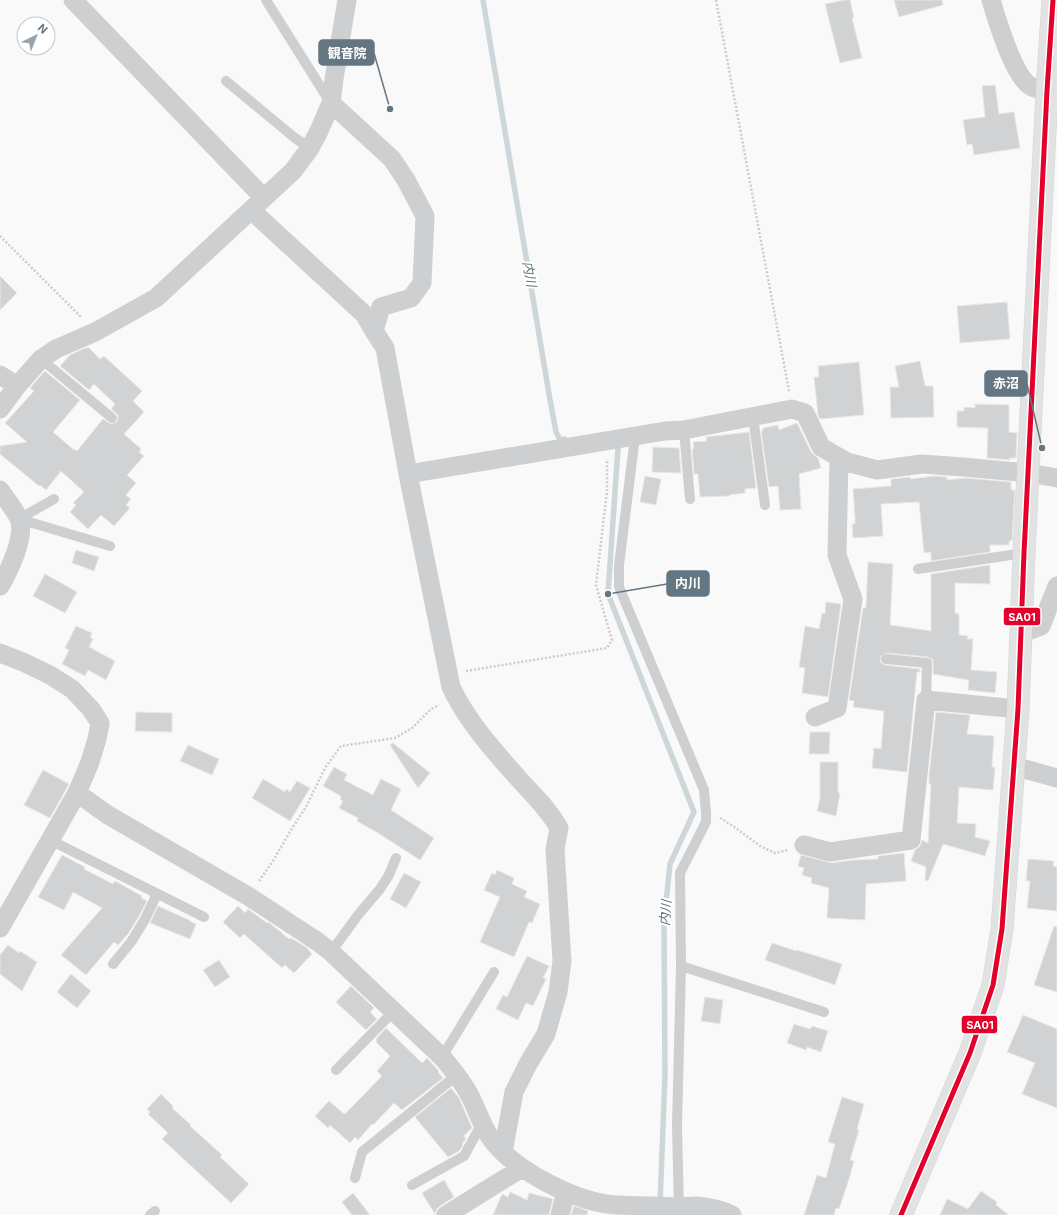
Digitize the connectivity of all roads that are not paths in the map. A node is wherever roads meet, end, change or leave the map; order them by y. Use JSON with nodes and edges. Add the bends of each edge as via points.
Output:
{"nodes":[{"id":1,"x":73,"y":0,"type":"edge"},
{"id":2,"x":266,"y":0,"type":"edge"},
{"id":3,"x":347,"y":0,"type":"edge"},
{"id":4,"x":991,"y":0,"type":"edge"},
{"id":5,"x":1053,"y":0,"type":"edge"},
{"id":6,"x":226,"y":81,"type":"dead end"},
{"id":7,"x":1047,"y":91,"type":"junction"},
{"id":8,"x":331,"y":103,"type":"junction"},
{"id":9,"x":310,"y":148,"type":"junction"},
{"id":10,"x":257,"y":204,"type":"junction"},
{"id":11,"x":374,"y":331,"type":"junction"},
{"id":12,"x":41,"y":359,"type":"junction"},
{"id":13,"x":0,"y":375,"type":"edge"},
{"id":14,"x":17,"y":386,"type":"junction"},
{"id":15,"x":0,"y":409,"type":"edge"},
{"id":16,"x":753,"y":417,"type":"junction"},
{"id":17,"x":112,"y":418,"type":"dead end"},
{"id":18,"x":684,"y":430,"type":"junction"},
{"id":19,"x":636,"y":437,"type":"junction"},
{"id":20,"x":839,"y":457,"type":"junction"},
{"id":21,"x":1029,"y":473,"type":"junction"},
{"id":22,"x":408,"y":474,"type":"junction"},
{"id":23,"x":1057,"y":478,"type":"edge"},
{"id":24,"x":0,"y":490,"type":"edge"},
{"id":25,"x":54,"y":499,"type":"dead end"},
{"id":26,"x":690,"y":499,"type":"dead end"},
{"id":27,"x":765,"y":505,"type":"dead end"},
{"id":28,"x":20,"y":519,"type":"junction"},
{"id":29,"x":110,"y":546,"type":"dead end"},
{"id":30,"x":1024,"y":553,"type":"junction"},
{"id":31,"x":918,"y":568,"type":"dead end"},
{"id":32,"x":0,"y":586,"type":"edge"},
{"id":33,"x":1057,"y":586,"type":"edge"},
{"id":34,"x":1022,"y":633,"type":"junction"},
{"id":35,"x":0,"y":653,"type":"edge"},
{"id":36,"x":886,"y":659,"type":"dead end"},
{"id":37,"x":926,"y":700,"type":"junction"},
{"id":38,"x":1018,"y":709,"type":"junction"},
{"id":39,"x":815,"y":717,"type":"dead end"},
{"id":40,"x":1014,"y":766,"type":"junction"},
{"id":41,"x":1057,"y":778,"type":"edge"},
{"id":42,"x":77,"y":793,"type":"junction"},
{"id":43,"x":50,"y":840,"type":"junction"},
{"id":44,"x":804,"y":845,"type":"road end"},
{"id":45,"x":396,"y":858,"type":"dead end"},
{"id":46,"x":157,"y":894,"type":"junction"},
{"id":47,"x":204,"y":917,"type":"dead end"},
{"id":48,"x":0,"y":928,"type":"edge"},
{"id":49,"x":331,"y":952,"type":"junction"},
{"id":50,"x":113,"y":964,"type":"dead end"},
{"id":51,"x":681,"y":966,"type":"junction"},
{"id":52,"x":494,"y":972,"type":"dead end"},
{"id":53,"x":394,"y":1010,"type":"junction"},
{"id":54,"x":824,"y":1012,"type":"dead end"},
{"id":55,"x":442,"y":1057,"type":"junction"},
{"id":56,"x":336,"y":1070,"type":"dead end"},
{"id":57,"x":457,"y":1075,"type":"junction"},
{"id":58,"x":482,"y":1123,"type":"junction"},
{"id":59,"x":503,"y":1152,"type":"junction"},
{"id":60,"x":522,"y":1168,"type":"junction"},
{"id":61,"x":355,"y":1178,"type":"dead end"},
{"id":62,"x":412,"y":1185,"type":"dead end"},
{"id":63,"x":566,"y":1192,"type":"junction"},
{"id":64,"x":679,"y":1211,"type":"edge"},
{"id":65,"x":446,"y":1215,"type":"edge"},
{"id":66,"x":560,"y":1215,"type":"edge"},
{"id":67,"x":732,"y":1215,"type":"edge"},
{"id":68,"x":901,"y":1215,"type":"edge"}],
"edges":[{"from":1,"to":10,"type":"street"},
{"from":2,"to":8,"type":"lane"},
{"from":3,"to":8,"type":"street"},
{"from":4,"to":7,"type":"street","via":[[1015,68],[1030,86]]},
{"from":5,"to":7,"type":"main road"},
{"from":6,"to":9,"type":"lane"},
{"from":7,"to":21,"type":"main road"},
{"from":8,"to":9,"type":"street"},
{"from":8,"to":11,"type":"street","via":[[392,159],[425,216],[422,283],[411,298],[380,306]]},
{"from":9,"to":10,"type":"street","via":[[293,171]]},
{"from":10,"to":11,"type":"street","via":[[364,314]]},
{"from":10,"to":12,"type":"street","via":[[156,298]]},
{"from":11,"to":22,"type":"street","via":[[385,348]]},
{"from":12,"to":14,"type":"street"},
{"from":12,"to":17,"type":"lane"},
{"from":13,"to":14,"type":"street"},
{"from":14,"to":15,"type":"street"},
{"from":16,"to":18,"type":"street"},
{"from":16,"to":20,"type":"street","via":[[792,409],[805,413],[821,448]]},
{"from":16,"to":27,"type":"lane"},
{"from":18,"to":19,"type":"street"},
{"from":18,"to":26,"type":"lane"},
{"from":19,"to":22,"type":"street"},
{"from":19,"to":51,"type":"lane","via":[[619,565],[619,587],[704,790],[706,813],[706,822],[680,873]]},
{"from":20,"to":21,"type":"street","via":[[847,462],[877,470],[922,464]]},
{"from":20,"to":39,"type":"street","via":[[837,555],[852,599],[837,708]]},
{"from":21,"to":23,"type":"street"},
{"from":21,"to":30,"type":"main road"},
{"from":22,"to":59,"type":"street","via":[[451,687],[467,717],[500,759],[550,813],[559,828],[555,849],[562,961],[558,992],[546,1034],[514,1092]]},
{"from":24,"to":28,"type":"street"},
{"from":25,"to":28,"type":"lane"},
{"from":28,"to":29,"type":"lane"},
{"from":28,"to":32,"type":"street","via":[[15,557]]},
{"from":30,"to":31,"type":"lane"},
{"from":30,"to":34,"type":"main road"},
{"from":33,"to":34,"type":"street","via":[[1041,626]]},
{"from":34,"to":38,"type":"main road"},
{"from":35,"to":42,"type":"street","via":[[50,675],[72,689],[100,723],[98,739]]},
{"from":36,"to":37,"type":"lane","via":[[928,663]]},
{"from":37,"to":38,"type":"street"},
{"from":37,"to":44,"type":"street","via":[[911,840],[830,852]]},
{"from":38,"to":40,"type":"main road"},
{"from":40,"to":41,"type":"street"},
{"from":40,"to":68,"type":"main road","via":[[1002,929],[993,985],[970,1053]]},
{"from":42,"to":43,"type":"street"},
{"from":42,"to":49,"type":"street","via":[[108,815],[248,896]]},
{"from":43,"to":46,"type":"lane"},
{"from":43,"to":48,"type":"street"},
{"from":45,"to":49,"type":"lane","via":[[386,880]]},
{"from":46,"to":47,"type":"lane"},
{"from":46,"to":50,"type":"lane","via":[[131,942]]},
{"from":49,"to":53,"type":"street"},
{"from":51,"to":54,"type":"lane"},
{"from":51,"to":64,"type":"lane","via":[[677,1126]]},
{"from":52,"to":55,"type":"lane"},
{"from":53,"to":55,"type":"street"},
{"from":53,"to":56,"type":"lane"},
{"from":55,"to":57,"type":"street"},
{"from":57,"to":58,"type":"street"},
{"from":57,"to":61,"type":"lane","via":[[362,1152]]},
{"from":58,"to":59,"type":"street","via":[[491,1140]]},
{"from":58,"to":62,"type":"lane","via":[[464,1156]]},
{"from":59,"to":60,"type":"street"},
{"from":60,"to":63,"type":"street"},
{"from":60,"to":65,"type":"street"},
{"from":63,"to":64,"type":"street","via":[[587,1201],[608,1205]]},
{"from":63,"to":66,"type":"street"},
{"from":64,"to":67,"type":"street","via":[[697,1206]]}]}
